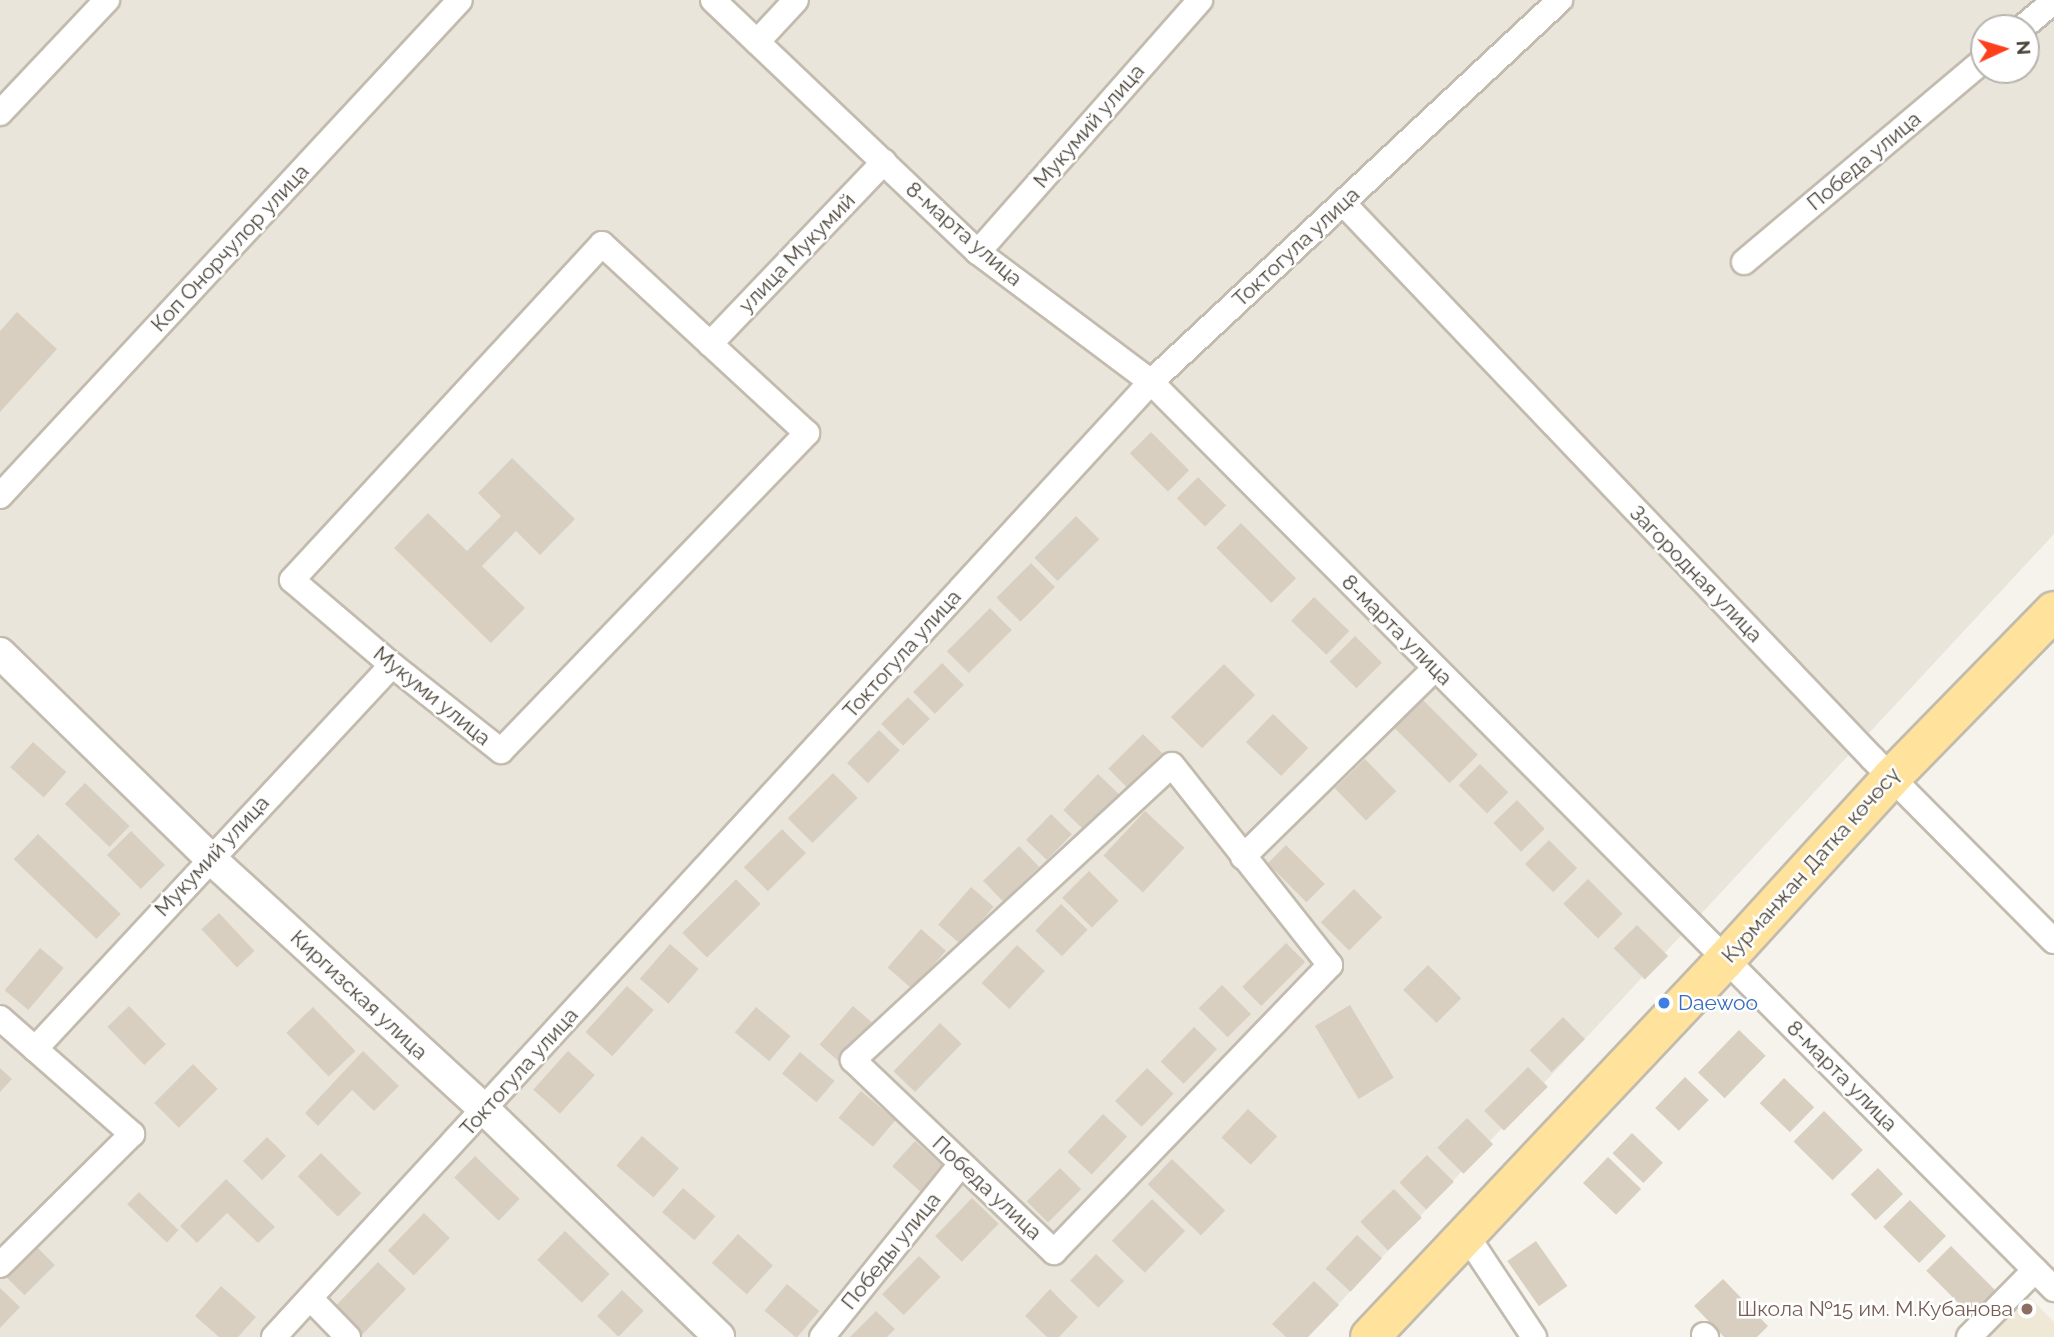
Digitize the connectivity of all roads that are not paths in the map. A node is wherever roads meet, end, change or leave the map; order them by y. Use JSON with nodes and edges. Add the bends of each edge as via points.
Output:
{"nodes":[{"id":1,"x":107,"y":0,"type":"edge"},
{"id":2,"x":460,"y":0,"type":"edge"},
{"id":3,"x":713,"y":0,"type":"edge"},
{"id":4,"x":796,"y":0,"type":"edge"},
{"id":5,"x":1200,"y":0,"type":"edge"},
{"id":6,"x":1560,"y":0,"type":"edge"},
{"id":7,"x":2054,"y":1,"type":"edge"},
{"id":8,"x":2039,"y":14,"type":"edge"},
{"id":9,"x":757,"y":42,"type":"junction"},
{"id":10,"x":1970,"y":72,"type":"edge"},
{"id":11,"x":0,"y":113,"type":"edge"},
{"id":12,"x":884,"y":162,"type":"junction"},
{"id":13,"x":1343,"y":203,"type":"junction"},
{"id":14,"x":978,"y":252,"type":"junction"},
{"id":15,"x":1744,"y":262,"type":"dead end"},
{"id":16,"x":710,"y":344,"type":"junction"},
{"id":17,"x":1151,"y":382,"type":"junction"},
{"id":18,"x":0,"y":496,"type":"edge"},
{"id":19,"x":2052,"y":615,"type":"edge"},
{"id":20,"x":0,"y":653,"type":"edge"},
{"id":21,"x":392,"y":665,"type":"junction"},
{"id":22,"x":1435,"y":668,"type":"junction"},
{"id":23,"x":1891,"y":778,"type":"junction"},
{"id":24,"x":1243,"y":856,"type":"junction"},
{"id":25,"x":209,"y":858,"type":"junction"},
{"id":26,"x":2054,"y":941,"type":"edge"},
{"id":27,"x":1726,"y":959,"type":"junction"},
{"id":28,"x":0,"y":1018,"type":"edge"},
{"id":29,"x":35,"y":1049,"type":"junction"},
{"id":30,"x":485,"y":1110,"type":"junction"},
{"id":31,"x":961,"y":1164,"type":"junction"},
{"id":32,"x":1465,"y":1233,"type":"junction"},
{"id":33,"x":0,"y":1265,"type":"edge"},
{"id":34,"x":2035,"y":1270,"type":"junction"},
{"id":35,"x":2054,"y":1289,"type":"edge"},
{"id":36,"x":311,"y":1299,"type":"junction"},
{"id":37,"x":274,"y":1337,"type":"edge"},
{"id":38,"x":348,"y":1337,"type":"edge"},
{"id":39,"x":719,"y":1337,"type":"edge"},
{"id":40,"x":822,"y":1337,"type":"edge"},
{"id":41,"x":1370,"y":1337,"type":"edge"},
{"id":42,"x":1534,"y":1337,"type":"edge"},
{"id":43,"x":1969,"y":1337,"type":"edge"}],
"edges":[{"from":1,"to":11,"type":"street"},
{"from":2,"to":18,"type":"street","name":"Коп Онорчулор улица"},
{"from":3,"to":9,"type":"street","name":"8-марта улица"},
{"from":4,"to":9,"type":"street"},
{"from":5,"to":14,"type":"street","name":"Мукумий улица"},
{"from":6,"to":13,"type":"street","name":"Токтогула улица"},
{"from":7,"to":8,"type":"street"},
{"from":9,"to":12,"type":"street","name":"8-марта улица"},
{"from":10,"to":15,"type":"street","name":"Победа улица"},
{"from":12,"to":14,"type":"street","name":"8-марта улица"},
{"from":12,"to":16,"type":"street","name":"улица Мукумий"},
{"from":13,"to":17,"type":"street","name":"Токтогула улица"},
{"from":13,"to":23,"type":"street","name":"Загородная улица"},
{"from":14,"to":17,"type":"street","name":"8-марта улица"},
{"from":16,"to":21,"type":"street","name":"Мукуми улица","via":[[807,433],[501,751]]},
{"from":16,"to":21,"type":"street","name":"Мукуми улица","via":[[603,244],[292,580]]},
{"from":17,"to":22,"type":"street","name":"8-марта улица"},
{"from":17,"to":30,"type":"street","name":"Токтогула улица"},
{"from":19,"to":23,"type":"main road","name":"Курманжан Датка көчөсү"},
{"from":20,"to":25,"type":"street","name":"Киргизская улица"},
{"from":21,"to":25,"type":"street","name":"Мукумий улица"},
{"from":22,"to":24,"type":"street"},
{"from":22,"to":27,"type":"street","name":"8-марта улица"},
{"from":23,"to":26,"type":"street","name":"Загородная улица"},
{"from":23,"to":27,"type":"main road","name":"Курманжан Датка көчөсү"},
{"from":24,"to":31,"type":"street","name":"Победа улица","via":[[1330,965],[1054,1252]]},
{"from":24,"to":31,"type":"street","name":"Победа улица","via":[[1172,765],[853,1060]]},
{"from":25,"to":29,"type":"street","name":"Мукумий улица"},
{"from":25,"to":30,"type":"street","name":"Киргизская улица"},
{"from":27,"to":32,"type":"main road","name":"Курманжан Датка көчөсү"},
{"from":27,"to":34,"type":"street","name":"8-марта улица"},
{"from":28,"to":29,"type":"street"},
{"from":29,"to":33,"type":"street","via":[[132,1134]]},
{"from":30,"to":36,"type":"street","name":"Токтогула улица"},
{"from":30,"to":39,"type":"street","name":"Киргизская улица"},
{"from":31,"to":40,"type":"street","name":"Победы улица"},
{"from":32,"to":41,"type":"main road","name":"Курманжан Датка көчөсү"},
{"from":32,"to":42,"type":"street"},
{"from":34,"to":35,"type":"street","name":"8-марта улица"},
{"from":34,"to":43,"type":"street"},
{"from":36,"to":37,"type":"street","name":"Токтогула улица"},
{"from":36,"to":38,"type":"street"}]}
